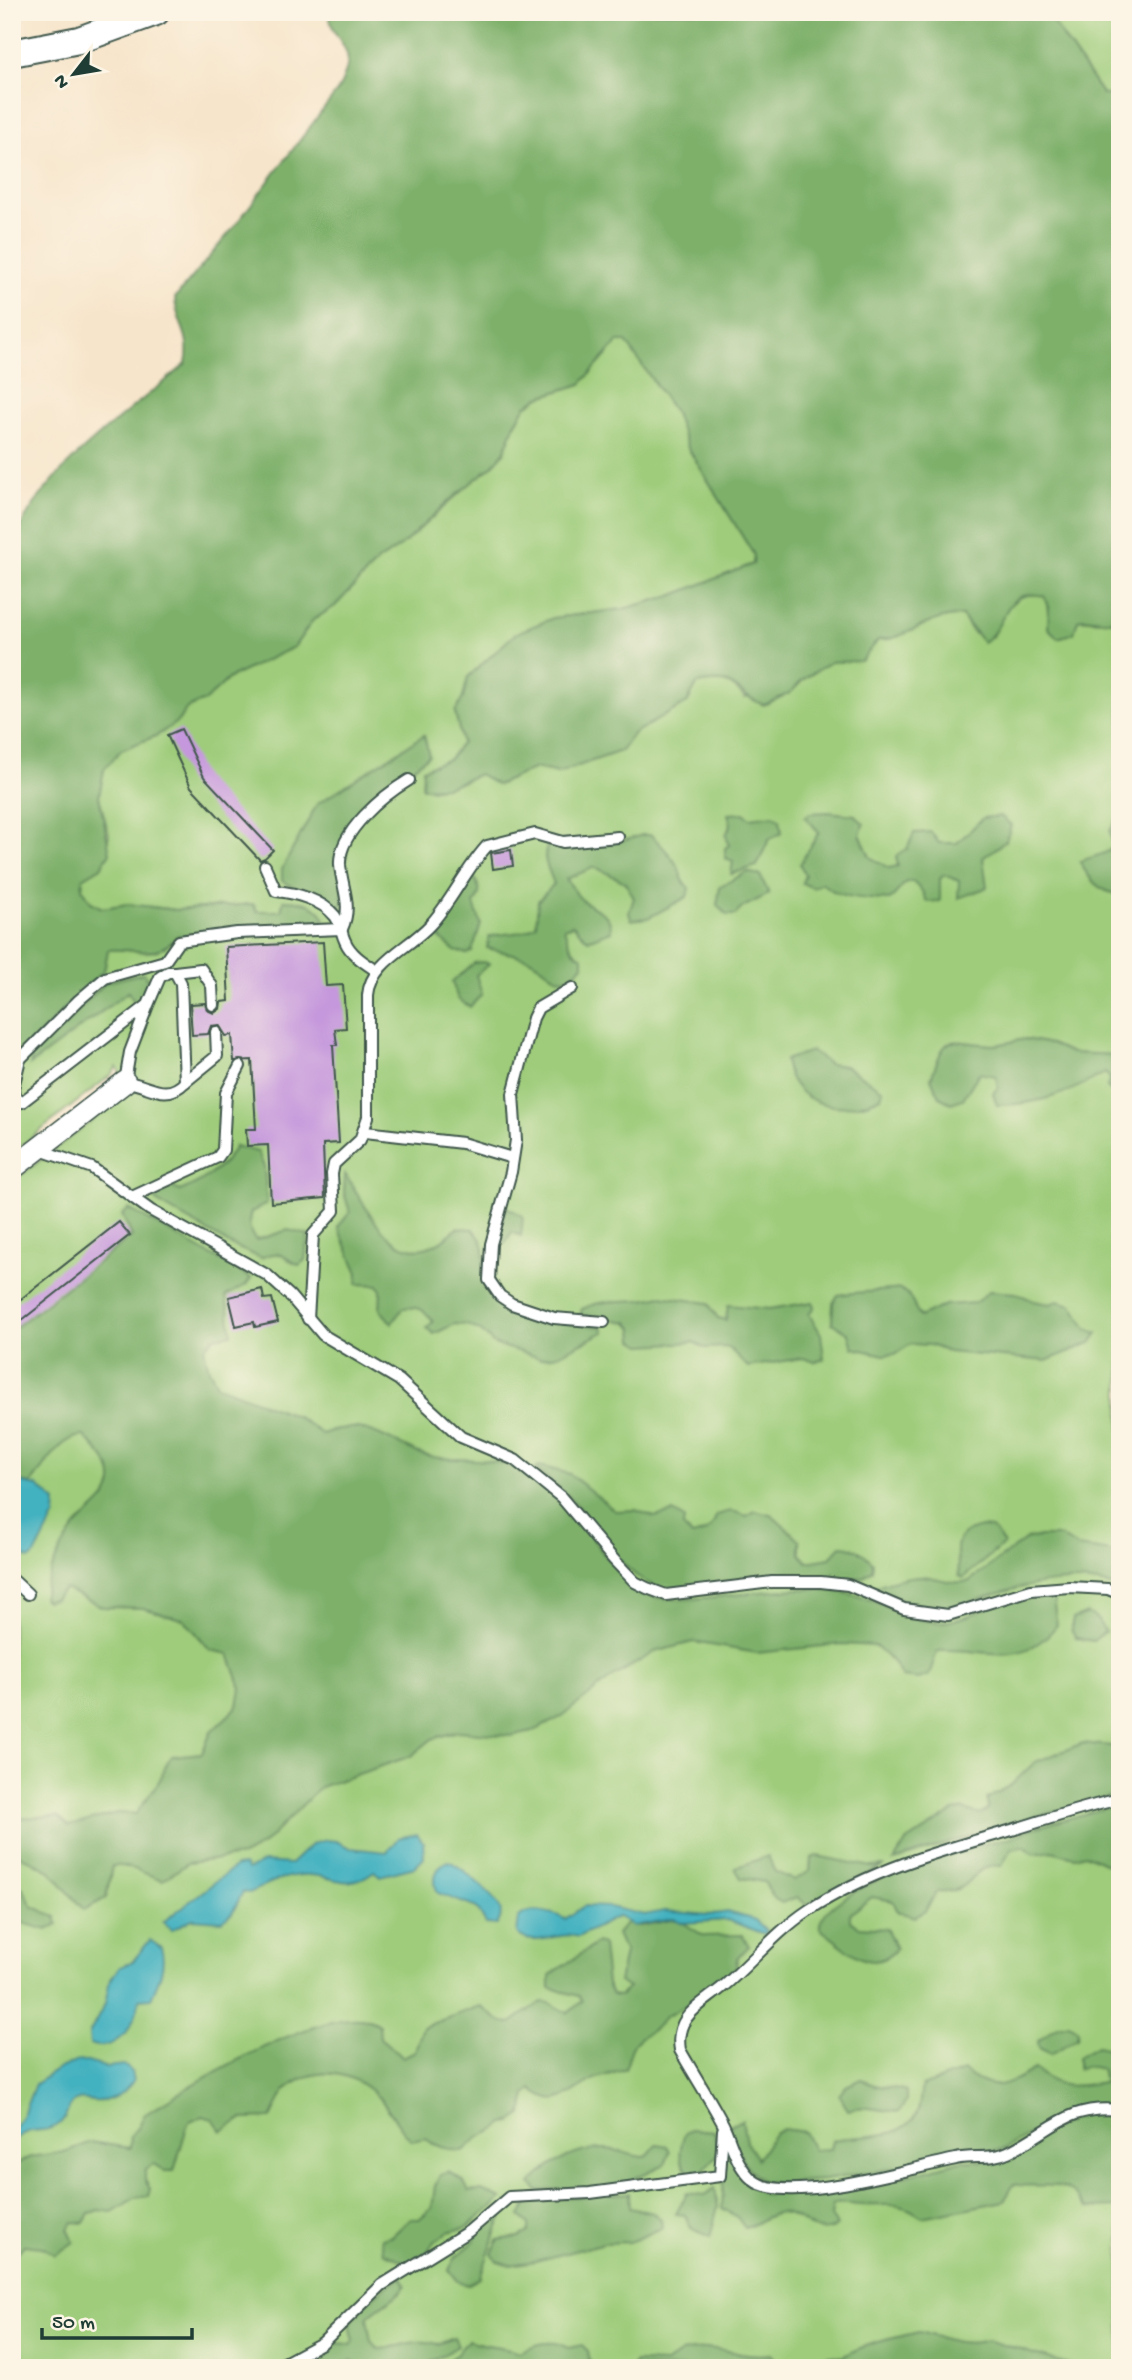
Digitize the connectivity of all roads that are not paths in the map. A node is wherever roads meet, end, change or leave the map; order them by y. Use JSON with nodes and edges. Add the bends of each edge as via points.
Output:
{"nodes":[{"id":1,"x":156,"y":12,"type":"edge"},
{"id":2,"x":12,"y":53,"type":"edge"},
{"id":3,"x":409,"y":780,"type":"dead end"},
{"id":4,"x":618,"y":837,"type":"dead end"},
{"id":5,"x":265,"y":866,"type":"dead end"},
{"id":6,"x":342,"y":929,"type":"junction"},
{"id":7,"x":169,"y":968,"type":"junction"},
{"id":8,"x":376,"y":971,"type":"junction"},
{"id":9,"x":572,"y":988,"type":"dead end"},
{"id":10,"x":148,"y":1005,"type":"junction"},
{"id":11,"x":214,"y":1005,"type":"dead end"},
{"id":12,"x":216,"y":1032,"type":"dead end"},
{"id":13,"x":16,"y":1061,"type":"edge"},
{"id":14,"x":240,"y":1066,"type":"dead end"},
{"id":15,"x":125,"y":1082,"type":"junction"},
{"id":16,"x":186,"y":1082,"type":"junction"},
{"id":17,"x":365,"y":1132,"type":"junction"},
{"id":18,"x":37,"y":1149,"type":"junction"},
{"id":19,"x":512,"y":1158,"type":"junction"},
{"id":20,"x":12,"y":1169,"type":"edge"},
{"id":21,"x":134,"y":1196,"type":"junction"},
{"id":22,"x":308,"y":1319,"type":"junction"},
{"id":23,"x":604,"y":1322,"type":"dead end"},
{"id":24,"x":12,"y":1579,"type":"edge"},
{"id":25,"x":28,"y":1594,"type":"dead end"},
{"id":26,"x":1120,"y":1594,"type":"edge"},
{"id":27,"x":1120,"y":1799,"type":"edge"},
{"id":28,"x":1120,"y":2110,"type":"edge"},
{"id":29,"x":724,"y":2126,"type":"junction"},
{"id":30,"x":275,"y":2368,"type":"edge"}],
"edges":[{"from":1,"to":2,"type":"street","via":[[79,40]]},
{"from":3,"to":6,"type":"lane","via":[[368,811],[343,849],[340,864],[348,900]]},
{"from":4,"to":8,"type":"lane","via":[[563,842],[535,834],[487,846],[429,926]]},
{"from":5,"to":6,"type":"lane","via":[[276,891],[296,893],[329,910]]},
{"from":6,"to":7,"type":"lane","via":[[237,933],[179,941]]},
{"from":6,"to":8,"type":"lane","via":[[345,943]]},
{"from":7,"to":10,"type":"lane"},
{"from":7,"to":11,"type":"lane","via":[[201,970],[212,986]]},
{"from":7,"to":13,"type":"lane","via":[[105,978]]},
{"from":7,"to":16,"type":"lane","via":[[181,983]]},
{"from":8,"to":17,"type":"lane","via":[[368,995]]},
{"from":9,"to":19,"type":"lane","via":[[538,1008],[533,1018],[513,1094],[516,1140]]},
{"from":10,"to":13,"type":"lane","via":[[22,1102],[13,1088]]},
{"from":10,"to":15,"type":"lane","via":[[130,1052]]},
{"from":12,"to":16,"type":"lane","via":[[217,1056]]},
{"from":14,"to":21,"type":"lane","via":[[226,1093],[223,1150],[218,1157]]},
{"from":15,"to":16,"type":"lane","via":[[167,1093]]},
{"from":15,"to":18,"type":"street"},
{"from":17,"to":19,"type":"lane","via":[[462,1143]]},
{"from":17,"to":22,"type":"lane","via":[[334,1164],[334,1211],[313,1235]]},
{"from":18,"to":20,"type":"street"},
{"from":18,"to":21,"type":"lane","via":[[92,1168]]},
{"from":19,"to":23,"type":"lane","via":[[488,1265],[493,1289],[512,1304],[554,1318]]},
{"from":21,"to":22,"type":"lane","via":[[150,1210],[267,1275]]},
{"from":22,"to":26,"type":"lane","via":[[333,1342],[399,1380],[461,1437],[528,1470],[561,1497],[635,1582],[666,1595],[772,1582],[821,1582],[848,1585],[904,1609],[948,1615],[1031,1590],[1069,1587]]},
{"from":24,"to":25,"type":"lane"},
{"from":27,"to":29,"type":"lane","via":[[950,1847],[885,1871],[808,1911],[784,1930],[696,2006],[680,2026],[680,2050]]},
{"from":28,"to":29,"type":"lane","via":[[1096,2107],[1078,2111],[1006,2153],[959,2158],[875,2179],[793,2189],[767,2188],[755,2182],[738,2162]]},
{"from":29,"to":30,"type":"lane","via":[[720,2176],[590,2193],[509,2197],[469,2231],[382,2285],[322,2343]]}]}
